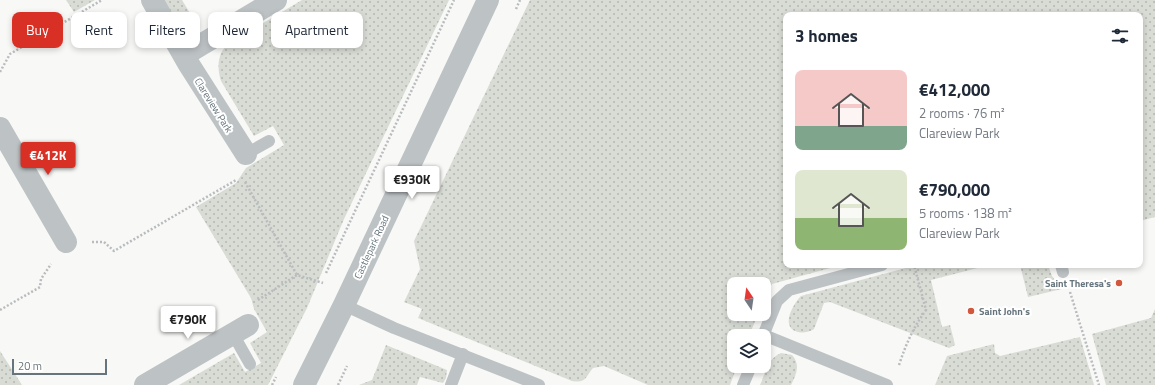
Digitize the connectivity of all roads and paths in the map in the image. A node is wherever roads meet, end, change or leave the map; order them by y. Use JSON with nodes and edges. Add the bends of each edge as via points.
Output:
{"nodes":[{"id":1,"x":102,"y":0,"type":"edge"},
{"id":2,"x":152,"y":0,"type":"edge"},
{"id":3,"x":276,"y":0,"type":"edge"},
{"id":4,"x":454,"y":0,"type":"edge"},
{"id":5,"x":488,"y":0,"type":"edge"},
{"id":6,"x":184,"y":55,"type":"junction"},
{"id":7,"x":0,"y":72,"type":"edge"},
{"id":8,"x":0,"y":128,"type":"edge"},
{"id":9,"x":269,"y":141,"type":"dead end"},
{"id":10,"x":246,"y":154,"type":"joint"},
{"id":11,"x":66,"y":242,"type":"junction"},
{"id":12,"x":871,"y":268,"type":"edge"},
{"id":13,"x":915,"y":268,"type":"edge"},
{"id":14,"x":1062,"y":268,"type":"edge"},
{"id":15,"x":297,"y":275,"type":"junction"},
{"id":16,"x":322,"y":283,"type":"junction"},
{"id":17,"x":319,"y":289,"type":"dead end"},
{"id":18,"x":347,"y":298,"type":"junction"},
{"id":19,"x":0,"y":310,"type":"edge"},
{"id":20,"x":765,"y":329,"type":"edge"},
{"id":21,"x":241,"y":330,"type":"junction"},
{"id":22,"x":771,"y":338,"type":"edge"},
{"id":23,"x":463,"y":354,"type":"junction"},
{"id":24,"x":250,"y":364,"type":"dead end"},
{"id":25,"x":897,"y":371,"type":"dead end"},
{"id":26,"x":278,"y":373,"type":"dead end"},
{"id":27,"x":748,"y":373,"type":"edge"},
{"id":28,"x":145,"y":385,"type":"edge"},
{"id":29,"x":272,"y":385,"type":"edge"},
{"id":30,"x":304,"y":385,"type":"edge"},
{"id":31,"x":451,"y":385,"type":"edge"},
{"id":32,"x":539,"y":385,"type":"edge"},
{"id":33,"x":744,"y":385,"type":"edge"},
{"id":34,"x":887,"y":385,"type":"edge"},
{"id":35,"x":1099,"y":385,"type":"edge"}],
"edges":[{"from":1,"to":7,"type":"path","via":[[10,54]]},
{"from":2,"to":6,"type":"street","name":"Clareview Park"},
{"from":3,"to":6,"type":"street"},
{"from":4,"to":16,"type":"path"},
{"from":5,"to":18,"type":"street","name":"Castlepark Road"},
{"from":6,"to":10,"type":"street","name":"Clareview Park"},
{"from":8,"to":11,"type":"street"},
{"from":9,"to":10,"type":"lane"},
{"from":11,"to":15,"type":"path","via":[[104,242],[114,251],[242,176]]},
{"from":11,"to":19,"type":"path","via":[[41,279],[40,287]]},
{"from":12,"to":20,"type":"lane","via":[[789,290],[777,301]]},
{"from":13,"to":25,"type":"path","via":[[926,310],[913,329]]},
{"from":14,"to":35,"type":"path"},
{"from":15,"to":16,"type":"path"},
{"from":15,"to":21,"type":"path","via":[[246,308]]},
{"from":16,"to":17,"type":"path"},
{"from":16,"to":18,"type":"path"},
{"from":18,"to":23,"type":"lane","via":[[394,328]]},
{"from":18,"to":30,"type":"street","name":"Castlepark Road"},
{"from":21,"to":24,"type":"lane"},
{"from":21,"to":28,"type":"street"},
{"from":22,"to":34,"type":"lane"},
{"from":23,"to":31,"type":"lane"},
{"from":23,"to":32,"type":"lane"},
{"from":26,"to":29,"type":"path"},
{"from":27,"to":33,"type":"lane"}]}
